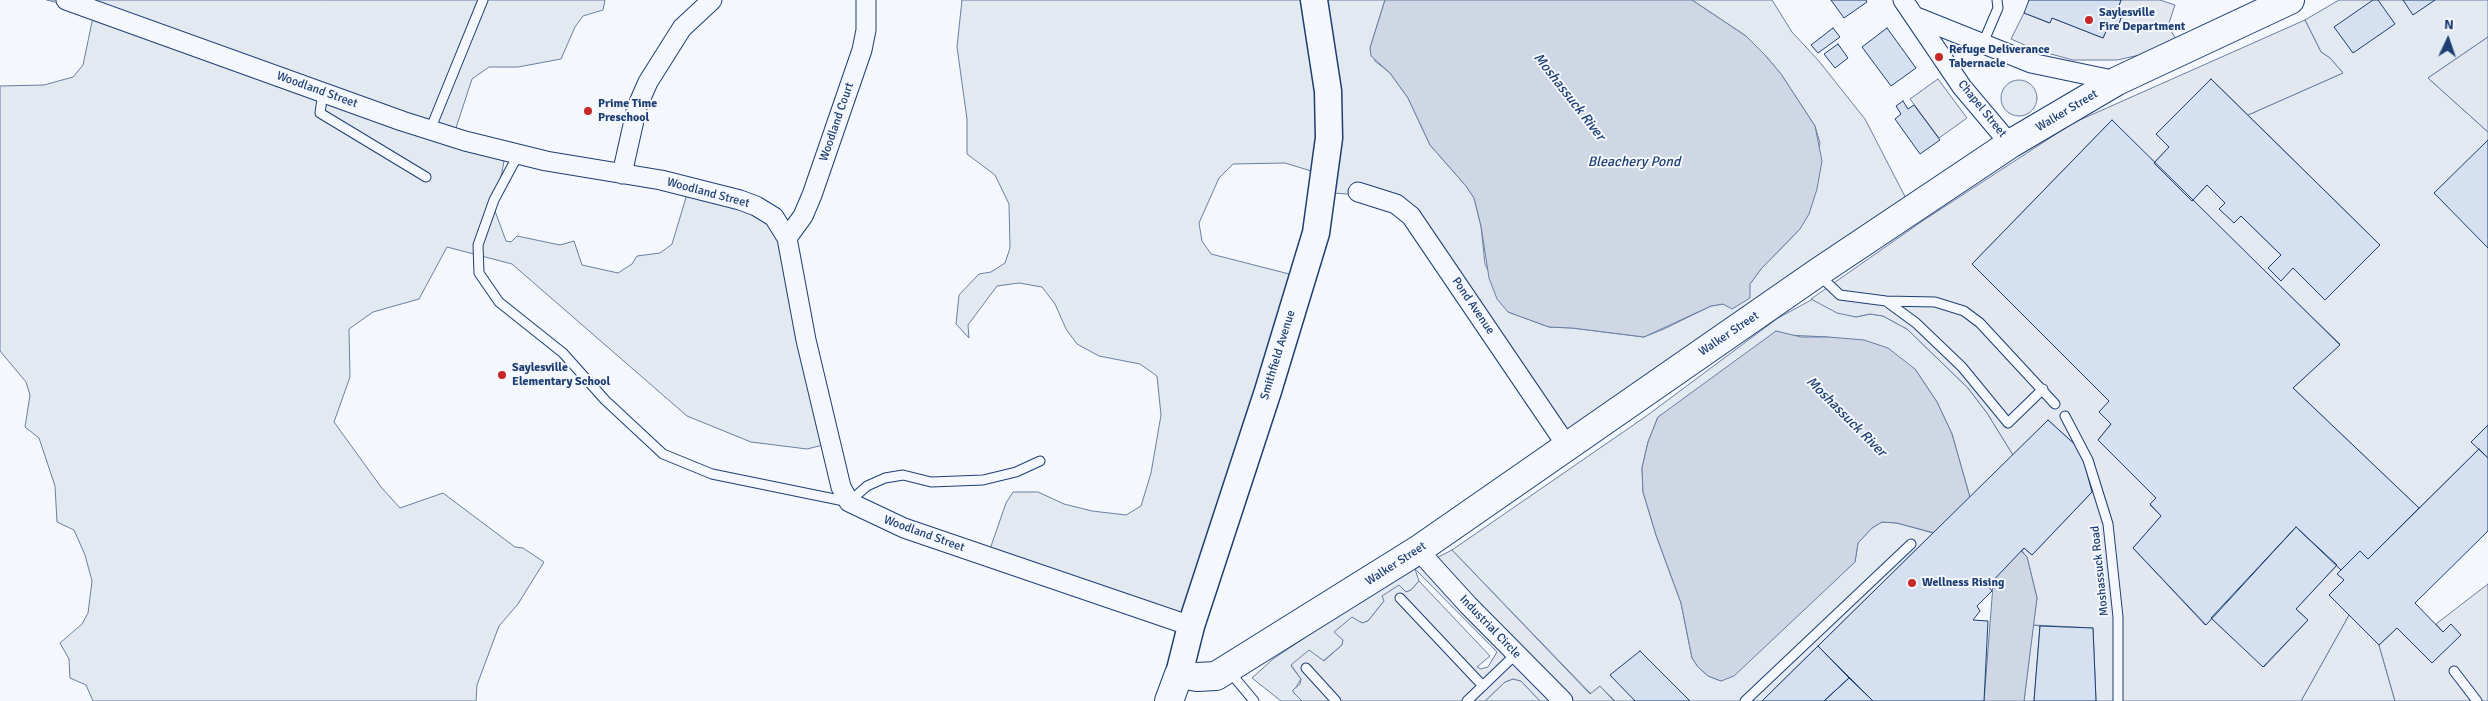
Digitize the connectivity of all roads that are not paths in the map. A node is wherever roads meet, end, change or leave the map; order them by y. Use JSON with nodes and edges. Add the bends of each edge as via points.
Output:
{"nodes":[{"id":1,"x":66,"y":0,"type":"edge"},
{"id":2,"x":483,"y":0,"type":"edge"},
{"id":3,"x":712,"y":0,"type":"edge"},
{"id":4,"x":866,"y":0,"type":"edge"},
{"id":5,"x":1314,"y":0,"type":"edge"},
{"id":6,"x":1903,"y":0,"type":"edge"},
{"id":7,"x":1997,"y":0,"type":"edge"},
{"id":8,"x":2290,"y":0,"type":"edge"},
{"id":9,"x":1914,"y":16,"type":"junction"},
{"id":10,"x":1983,"y":44,"type":"junction"},
{"id":11,"x":2117,"y":81,"type":"junction"},
{"id":12,"x":323,"y":92,"type":"junction"},
{"id":13,"x":430,"y":130,"type":"junction"},
{"id":14,"x":2010,"y":144,"type":"junction"},
{"id":15,"x":518,"y":155,"type":"junction"},
{"id":16,"x":622,"y":174,"type":"junction"},
{"id":17,"x":426,"y":176,"type":"dead end"},
{"id":18,"x":1358,"y":192,"type":"dead end"},
{"id":19,"x":787,"y":238,"type":"junction"},
{"id":20,"x":1816,"y":273,"type":"junction"},
{"id":21,"x":1886,"y":301,"type":"junction"},
{"id":22,"x":2043,"y":389,"type":"junction"},
{"id":23,"x":2055,"y":404,"type":"dead end"},
{"id":24,"x":2065,"y":416,"type":"dead end"},
{"id":25,"x":1567,"y":446,"type":"junction"},
{"id":26,"x":1040,"y":461,"type":"dead end"},
{"id":27,"x":849,"y":502,"type":"junction"},
{"id":28,"x":1911,"y":544,"type":"dead end"},
{"id":29,"x":1418,"y":550,"type":"junction"},
{"id":30,"x":1400,"y":598,"type":"dead end"},
{"id":31,"x":1190,"y":626,"type":"junction"},
{"id":32,"x":1516,"y":654,"type":"junction"},
{"id":33,"x":1306,"y":668,"type":"dead end"},
{"id":34,"x":1227,"y":669,"type":"junction"},
{"id":35,"x":2454,"y":671,"type":"dead end"},
{"id":36,"x":1179,"y":674,"type":"junction"},
{"id":37,"x":1483,"y":686,"type":"junction"},
{"id":38,"x":1169,"y":701,"type":"edge"},
{"id":39,"x":1254,"y":701,"type":"edge"},
{"id":40,"x":1336,"y":701,"type":"edge"},
{"id":41,"x":1467,"y":701,"type":"edge"},
{"id":42,"x":1563,"y":701,"type":"edge"},
{"id":43,"x":1745,"y":701,"type":"edge"},
{"id":44,"x":2118,"y":701,"type":"edge"},
{"id":45,"x":2477,"y":701,"type":"edge"}],
"edges":[{"from":1,"to":12,"type":"street","name":"Woodland Street"},
{"from":2,"to":13,"type":"lane"},
{"from":3,"to":16,"type":"street","via":[[682,28],[648,82],[637,107]]},
{"from":4,"to":19,"type":"street","name":"Woodland Court","via":[[862,50],[812,195],[803,216]]},
{"from":5,"to":31,"type":"main road","name":"Smithfield Avenue","via":[[1328,91],[1329,138],[1316,233],[1268,391]]},
{"from":6,"to":9,"type":"street","name":"Chapel Street"},
{"from":7,"to":10,"type":"lane","via":[[1998,8]]},
{"from":8,"to":11,"type":"main road","name":"Walker Street"},
{"from":9,"to":10,"type":"street"},
{"from":9,"to":14,"type":"street","name":"Chapel Street","via":[[1962,86]]},
{"from":10,"to":11,"type":"street","via":[[2031,63]]},
{"from":11,"to":14,"type":"main road","name":"Walker Street"},
{"from":12,"to":13,"type":"street","name":"Woodland Street"},
{"from":12,"to":17,"type":"lane","via":[[320,113]]},
{"from":13,"to":15,"type":"street","name":"Woodland Street"},
{"from":14,"to":20,"type":"main road","name":"Walker Street"},
{"from":15,"to":16,"type":"street","name":"Woodland Street"},
{"from":15,"to":27,"type":"lane","via":[[494,200],[478,244],[479,273],[499,302],[563,353],[604,400],[663,454],[712,474]]},
{"from":16,"to":19,"type":"street","name":"Woodland Street","via":[[661,180],[740,200],[774,217]]},
{"from":18,"to":25,"type":"street","name":"Pond Avenue","via":[[1396,204],[1411,216]]},
{"from":19,"to":27,"type":"street","name":"Woodland Street","via":[[806,340],[841,488]]},
{"from":20,"to":21,"type":"lane","via":[[1840,294]]},
{"from":20,"to":25,"type":"main road","name":"Walker Street"},
{"from":21,"to":22,"type":"lane","via":[[1935,302],[1964,311],[1980,323]]},
{"from":21,"to":22,"type":"lane","via":[[1916,323],[1962,367],[2008,423]]},
{"from":22,"to":23,"type":"lane"},
{"from":24,"to":44,"type":"lane","name":"Moshassuck Road","via":[[2088,460],[2108,524],[2118,617]]},
{"from":25,"to":29,"type":"main road","name":"Walker Street"},
{"from":26,"to":27,"type":"lane","via":[[1016,472],[983,480],[931,482],[903,475],[885,478],[867,486]]},
{"from":27,"to":31,"type":"street","name":"Woodland Street","via":[[904,528]]},
{"from":28,"to":43,"type":"lane"},
{"from":29,"to":32,"type":"street","name":"Industrial Circle"},
{"from":29,"to":34,"type":"main road","name":"Walker Street"},
{"from":30,"to":37,"type":"lane"},
{"from":31,"to":36,"type":"main road","name":"Smithfield Avenue"},
{"from":32,"to":37,"type":"lane"},
{"from":32,"to":42,"type":"street","name":"Industrial Circle"},
{"from":33,"to":40,"type":"lane"},
{"from":34,"to":36,"type":"main road","name":"Walker Street","via":[[1216,676]]},
{"from":34,"to":39,"type":"lane"},
{"from":35,"to":45,"type":"lane"},
{"from":36,"to":38,"type":"main road","name":"Smithfield Avenue"},
{"from":37,"to":41,"type":"lane"}]}
